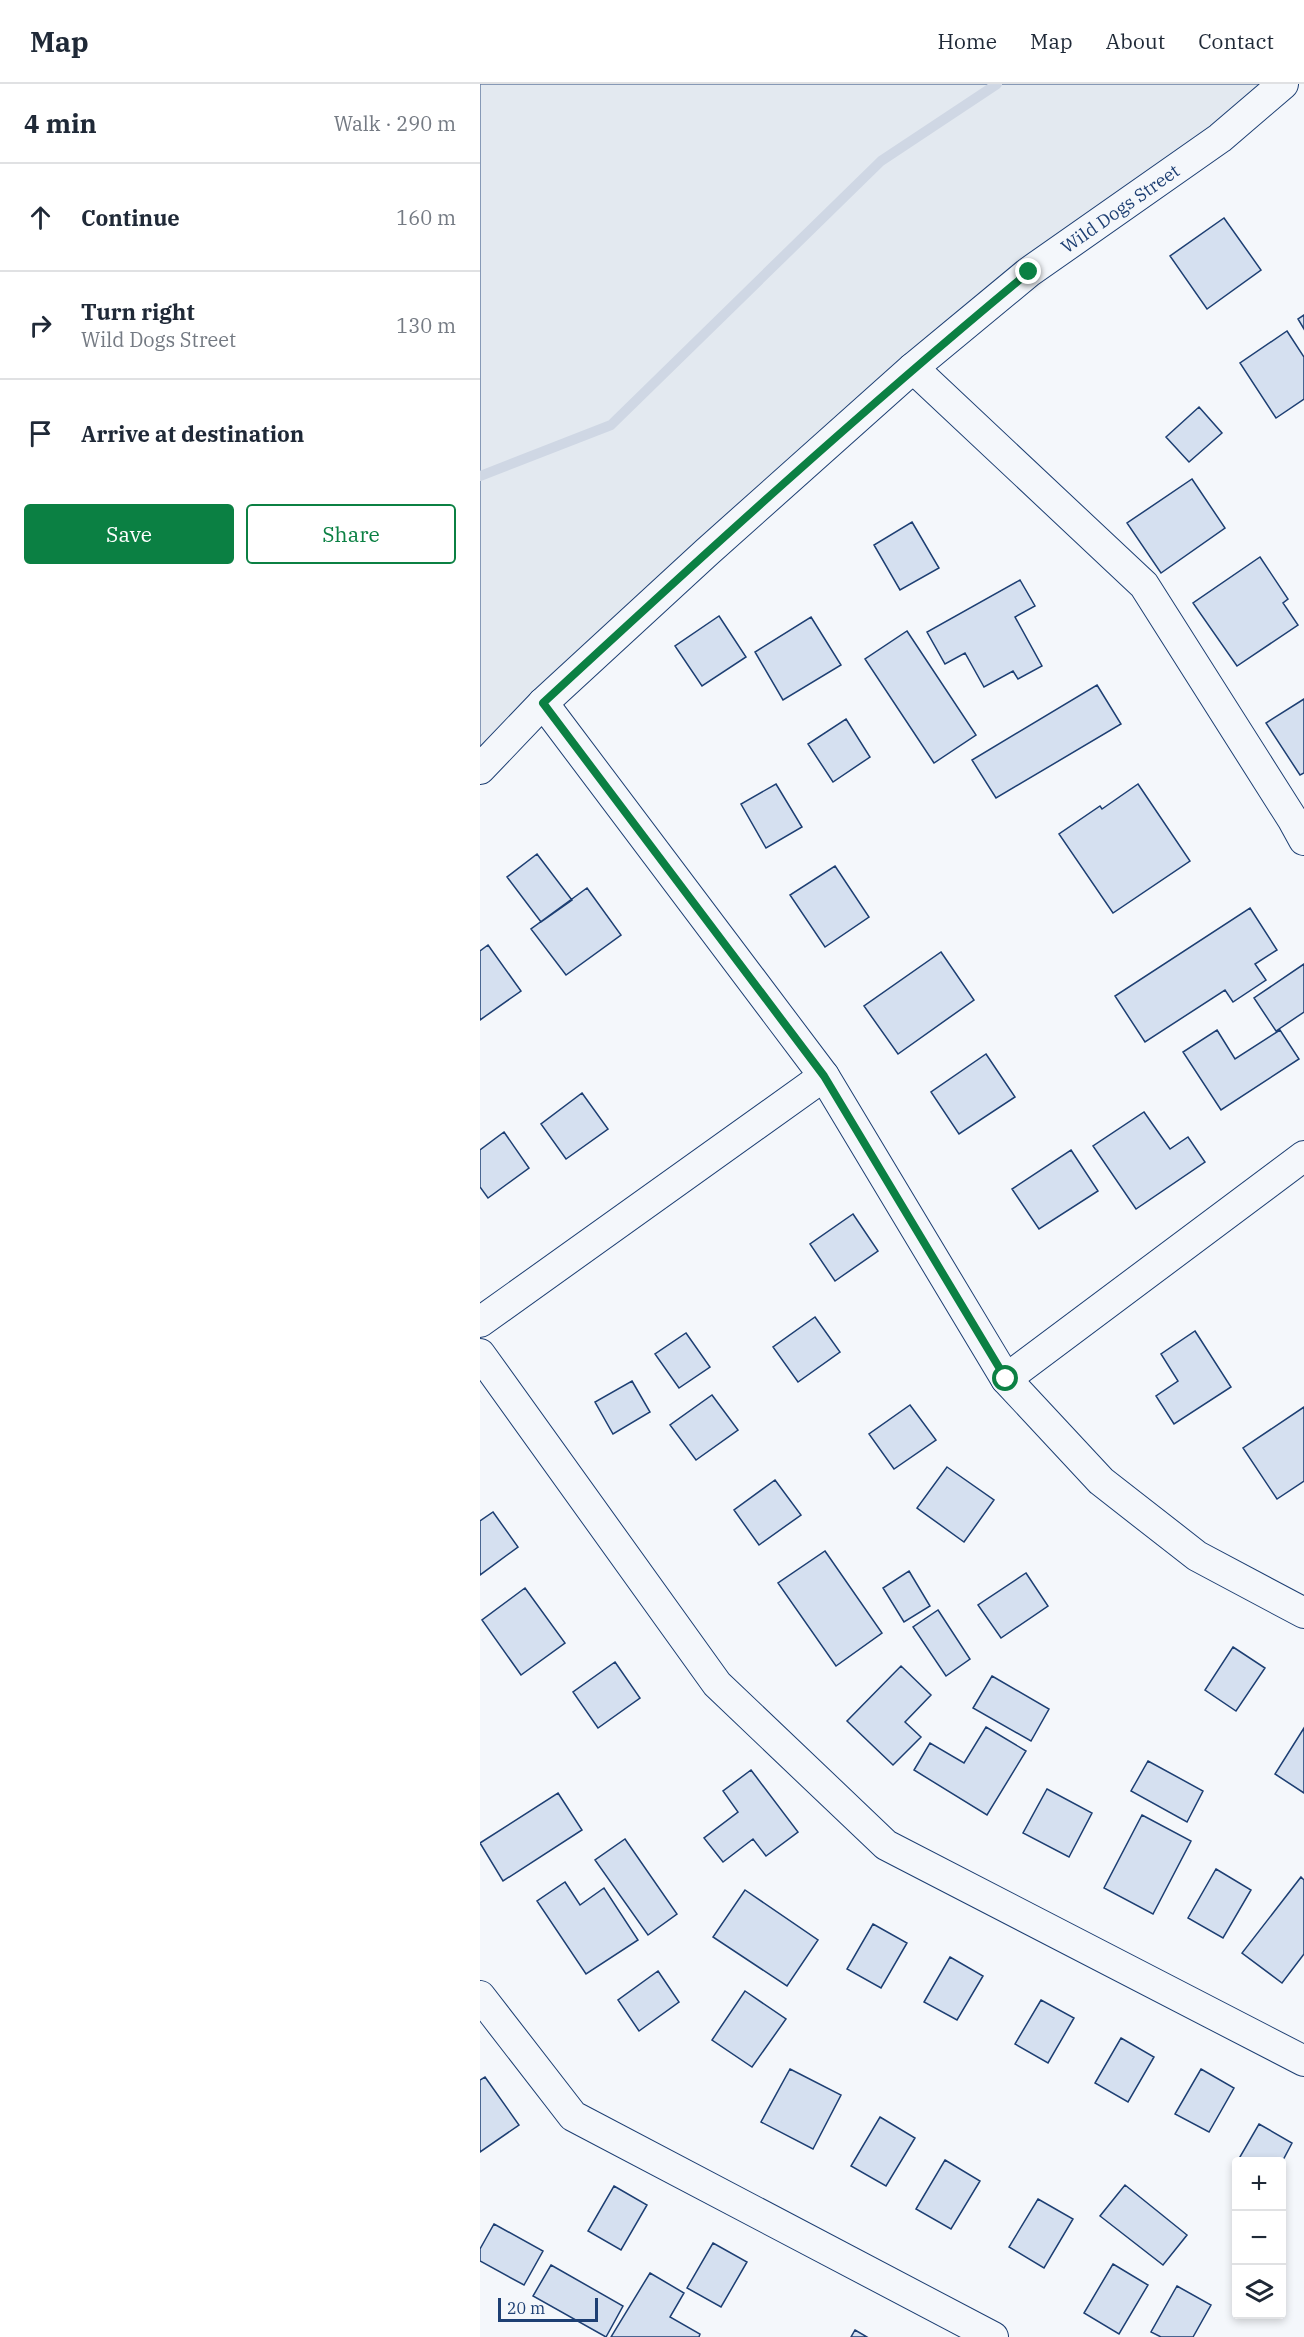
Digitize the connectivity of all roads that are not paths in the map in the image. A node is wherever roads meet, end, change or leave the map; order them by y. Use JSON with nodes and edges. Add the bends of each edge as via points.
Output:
{"nodes":[{"id":1,"x":1283,"y":84,"type":"edge"},
{"id":2,"x":913,"y":368,"type":"junction"},
{"id":3,"x":543,"y":703,"type":"junction"},
{"id":4,"x":480,"y":769,"type":"edge"},
{"id":5,"x":1304,"y":840,"type":"edge"},
{"id":6,"x":824,"y":1076,"type":"junction"},
{"id":7,"x":1304,"y":1156,"type":"edge"},
{"id":8,"x":480,"y":1322,"type":"edge"},
{"id":9,"x":480,"y":1354,"type":"edge"},
{"id":10,"x":1006,"y":1379,"type":"junction"},
{"id":11,"x":1304,"y":1613,"type":"edge"},
{"id":12,"x":480,"y":1996,"type":"edge"},
{"id":13,"x":1304,"y":2061,"type":"edge"},
{"id":14,"x":993,"y":2337,"type":"edge"}],
"edges":[{"from":1,"to":2,"type":"street","name":"Wild Dogs Street","via":[[1220,138],[1029,272]]},
{"from":2,"to":3,"type":"street","name":"Wild Dogs Street"},
{"from":2,"to":5,"type":"street","via":[[1144,585]]},
{"from":3,"to":4,"type":"street","name":"Wild Dogs Street"},
{"from":3,"to":6,"type":"street"},
{"from":6,"to":8,"type":"street"},
{"from":6,"to":10,"type":"street"},
{"from":7,"to":10,"type":"street"},
{"from":9,"to":13,"type":"street","via":[[717,1684],[886,1845]]},
{"from":10,"to":11,"type":"street","via":[[1101,1480],[1197,1556]]},
{"from":12,"to":14,"type":"street","via":[[573,2116]]}]}
